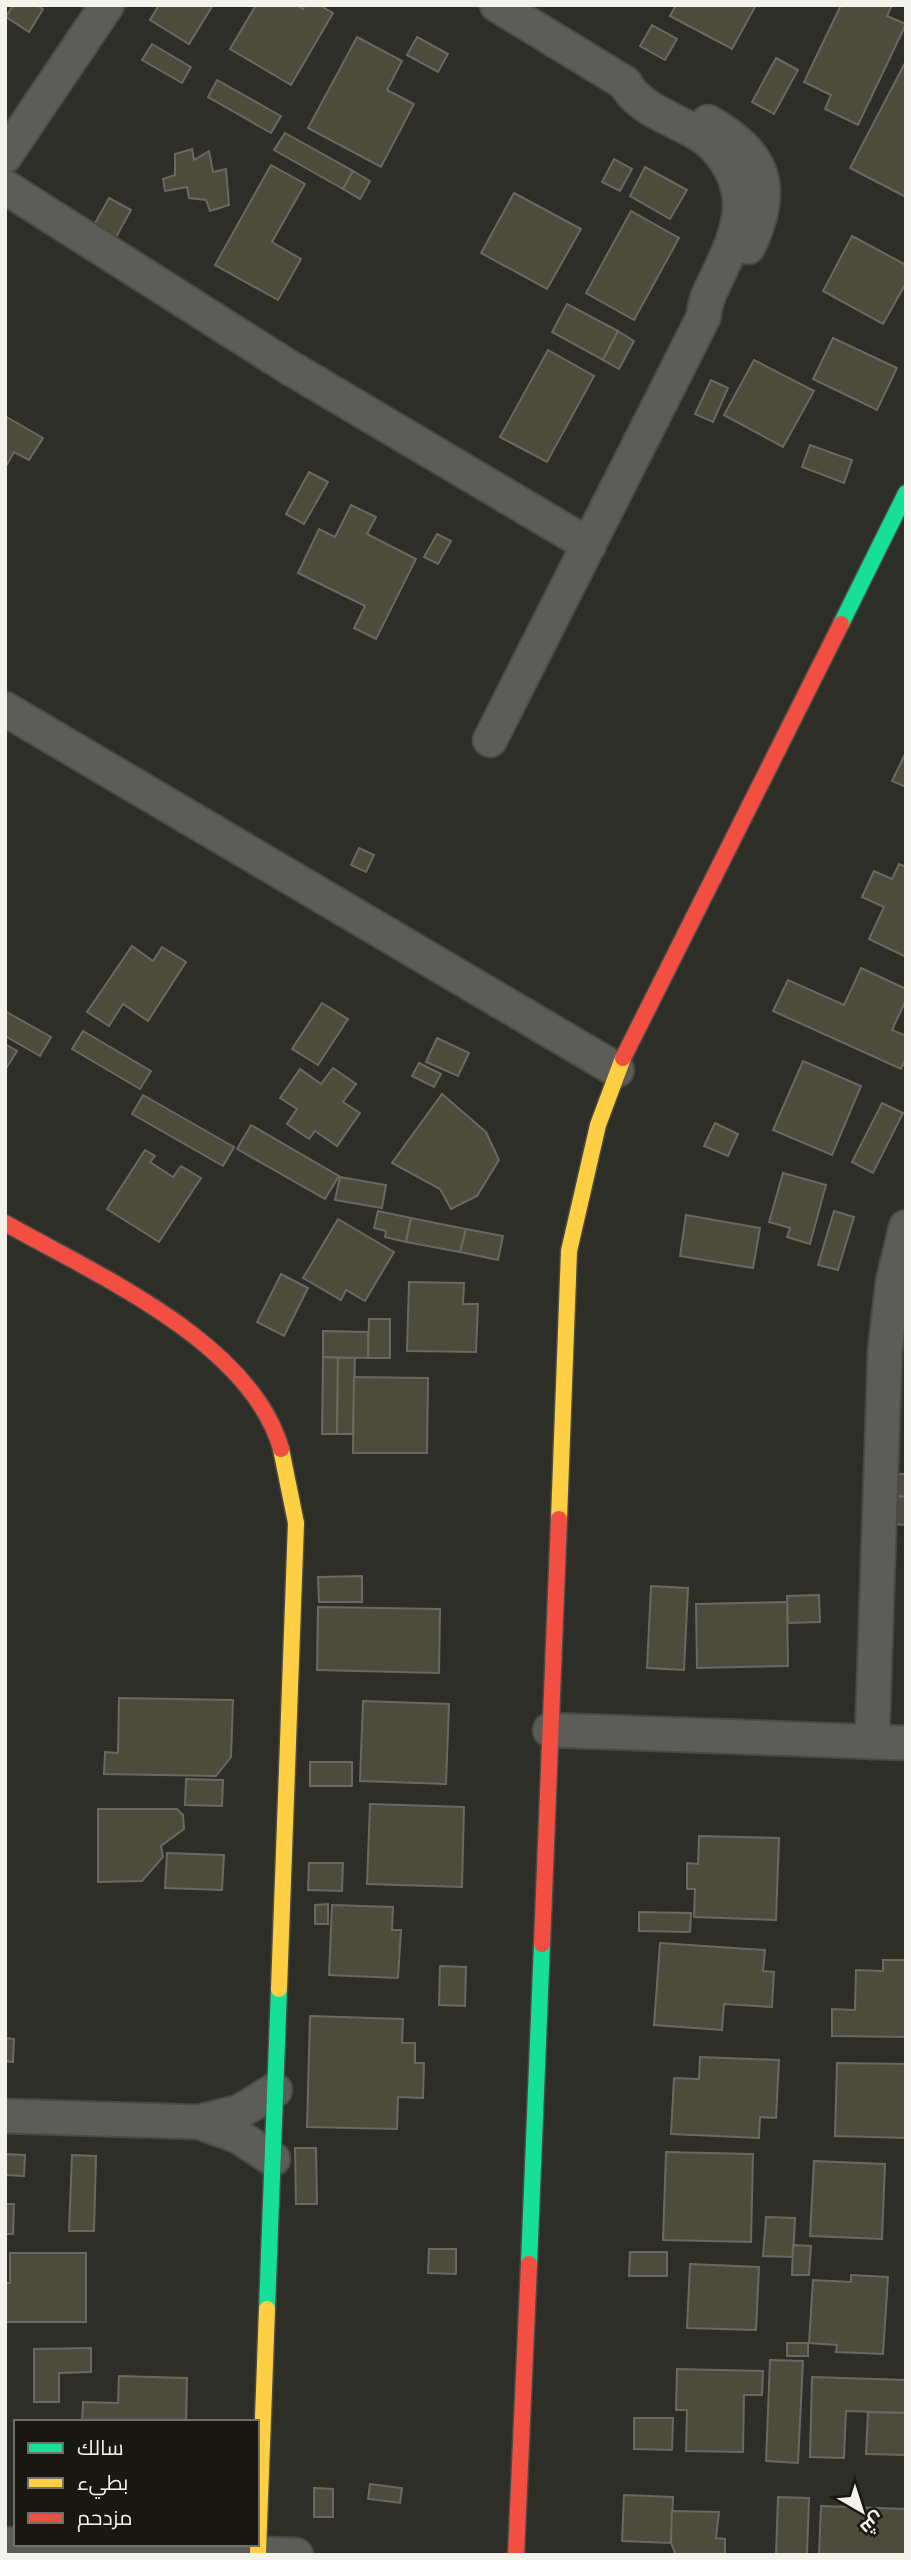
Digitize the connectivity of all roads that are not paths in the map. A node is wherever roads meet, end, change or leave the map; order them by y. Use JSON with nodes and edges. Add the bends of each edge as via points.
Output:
{"nodes":[{"id":1,"x":107,"y":5,"type":"edge"},
{"id":2,"x":497,"y":5,"type":"edge"},
{"id":3,"x":5,"y":156,"type":"edge"},
{"id":4,"x":5,"y":187,"type":"edge"},
{"id":5,"x":906,"y":494,"type":"edge"},
{"id":6,"x":589,"y":545,"type":"junction"},
{"id":7,"x":5,"y":709,"type":"edge"},
{"id":8,"x":490,"y":740,"type":"dead end"},
{"id":9,"x":617,"y":1070,"type":"junction"},
{"id":10,"x":5,"y":1223,"type":"edge"},
{"id":11,"x":905,"y":1234,"type":"edge"},
{"id":12,"x":899,"y":1281,"type":"edge"},
{"id":13,"x":550,"y":1730,"type":"junction"},
{"id":14,"x":872,"y":1742,"type":"junction"},
{"id":15,"x":906,"y":1743,"type":"edge"},
{"id":16,"x":275,"y":2090,"type":"junction"},
{"id":17,"x":5,"y":2116,"type":"edge"},
{"id":18,"x":199,"y":2122,"type":"junction"},
{"id":19,"x":273,"y":2158,"type":"junction"},
{"id":20,"x":259,"y":2527,"type":"edge"},
{"id":21,"x":61,"y":2546,"type":"edge"},
{"id":22,"x":258,"y":2553,"type":"edge"},
{"id":23,"x":296,"y":2555,"type":"edge"},
{"id":24,"x":516,"y":2555,"type":"edge"}],
"edges":[{"from":1,"to":3,"type":"street"},
{"from":2,"to":6,"type":"street","via":[[625,83],[646,86],[733,136],[753,157],[764,198],[758,225],[721,301],[704,316]]},
{"from":4,"to":6,"type":"street","via":[[287,366]]},
{"from":5,"to":9,"type":"street"},
{"from":6,"to":8,"type":"street"},
{"from":7,"to":9,"type":"street"},
{"from":9,"to":13,"type":"street","via":[[594,1138],[569,1251]]},
{"from":10,"to":16,"type":"street","via":[[201,1338],[233,1366],[260,1401],[292,1480],[296,1523]]},
{"from":11,"to":12,"type":"street"},
{"from":12,"to":14,"type":"street","via":[[885,1350]]},
{"from":13,"to":14,"type":"street"},
{"from":13,"to":24,"type":"street"},
{"from":14,"to":15,"type":"street"},
{"from":16,"to":18,"type":"street","via":[[239,2112]]},
{"from":16,"to":19,"type":"street"},
{"from":17,"to":18,"type":"street"},
{"from":18,"to":19,"type":"street","via":[[238,2136]]},
{"from":19,"to":20,"type":"street"},
{"from":21,"to":22,"type":"street"},
{"from":22,"to":23,"type":"street"}]}
